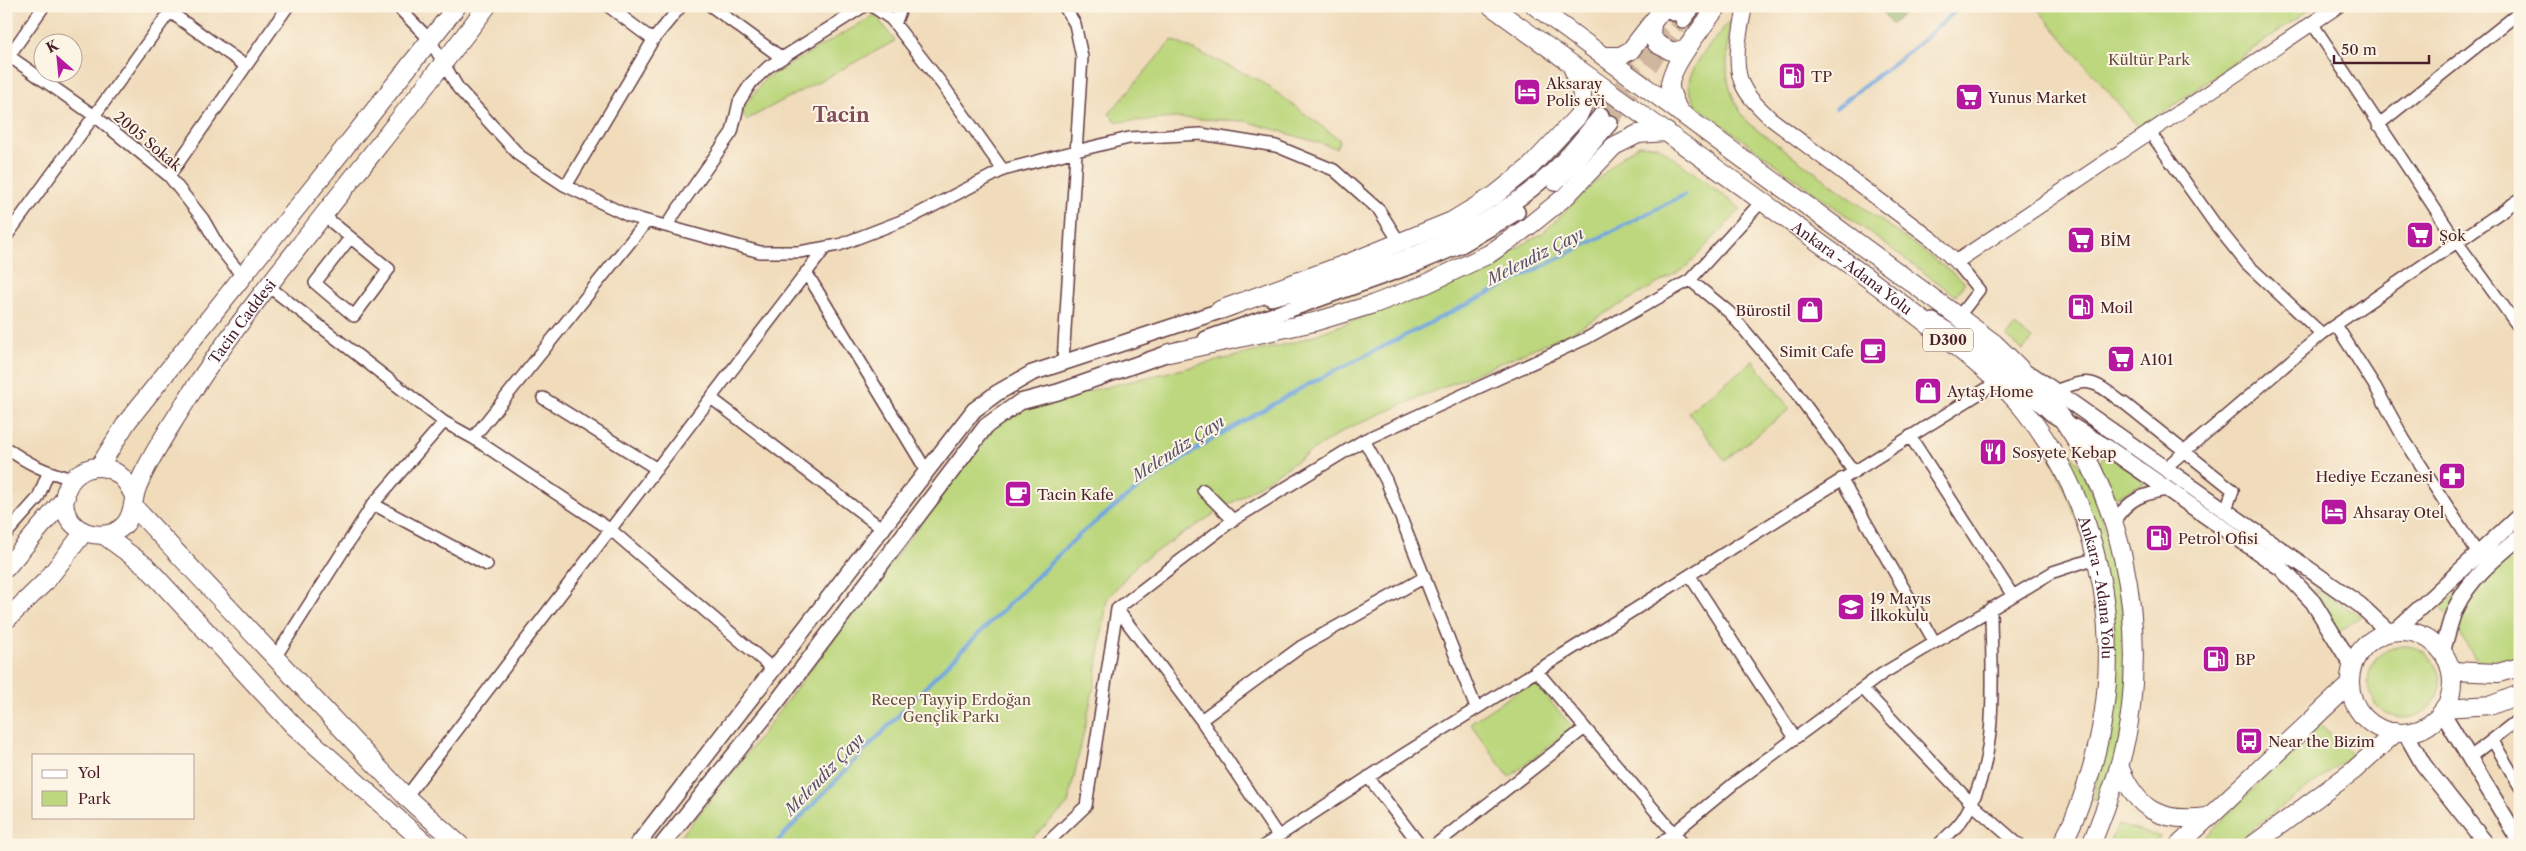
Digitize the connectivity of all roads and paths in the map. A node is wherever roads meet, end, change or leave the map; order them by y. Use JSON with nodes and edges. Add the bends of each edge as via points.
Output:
{"nodes":[{"id":1,"x":44,"y":6,"type":"edge"},
{"id":2,"x":288,"y":6,"type":"edge"},
{"id":3,"x":397,"y":6,"type":"edge"},
{"id":4,"x":457,"y":6,"type":"edge"},
{"id":5,"x":487,"y":6,"type":"edge"},
{"id":6,"x":608,"y":6,"type":"edge"},
{"id":7,"x":681,"y":6,"type":"edge"},
{"id":8,"x":711,"y":6,"type":"edge"},
{"id":9,"x":864,"y":6,"type":"edge"},
{"id":10,"x":872,"y":6,"type":"edge"},
{"id":11,"x":902,"y":6,"type":"edge"},
{"id":12,"x":1064,"y":6,"type":"edge"},
{"id":13,"x":1491,"y":6,"type":"edge"},
{"id":14,"x":1536,"y":6,"type":"edge"},
{"id":15,"x":1694,"y":6,"type":"edge"},
{"id":16,"x":1718,"y":6,"type":"edge"},
{"id":17,"x":1745,"y":6,"type":"edge"},
{"id":18,"x":2338,"y":6,"type":"edge"},
{"id":19,"x":172,"y":9,"type":"edge"},
{"id":20,"x":1675,"y":11,"type":"edge"},
{"id":21,"x":2520,"y":12,"type":"edge"},
{"id":22,"x":1652,"y":23,"type":"junction"},
{"id":23,"x":2312,"y":23,"type":"junction"},
{"id":24,"x":895,"y":24,"type":"junction"},
{"id":25,"x":430,"y":40,"type":"junction"},
{"id":26,"x":652,"y":40,"type":"junction"},
{"id":27,"x":1687,"y":48,"type":"junction"},
{"id":28,"x":1604,"y":56,"type":"junction"},
{"id":29,"x":7,"y":57,"type":"edge"},
{"id":30,"x":782,"y":58,"type":"junction"},
{"id":31,"x":445,"y":62,"type":"junction"},
{"id":32,"x":1571,"y":64,"type":"junction"},
{"id":33,"x":246,"y":66,"type":"junction"},
{"id":34,"x":1679,"y":112,"type":"junction"},
{"id":35,"x":96,"y":117,"type":"junction"},
{"id":36,"x":2378,"y":125,"type":"junction"},
{"id":37,"x":2150,"y":131,"type":"junction"},
{"id":38,"x":1667,"y":132,"type":"junction"},
{"id":39,"x":1076,"y":151,"type":"junction"},
{"id":40,"x":1003,"y":170,"type":"junction"},
{"id":41,"x":169,"y":176,"type":"junction"},
{"id":42,"x":566,"y":186,"type":"junction"},
{"id":43,"x":2520,"y":199,"type":"edge"},
{"id":44,"x":1762,"y":201,"type":"junction"},
{"id":45,"x":323,"y":215,"type":"junction"},
{"id":46,"x":647,"y":221,"type":"junction"},
{"id":47,"x":666,"y":226,"type":"junction"},
{"id":48,"x":7,"y":234,"type":"edge"},
{"id":49,"x":350,"y":238,"type":"junction"},
{"id":50,"x":2457,"y":242,"type":"junction"},
{"id":51,"x":1400,"y":243,"type":"junction"},
{"id":52,"x":826,"y":247,"type":"junction"},
{"id":53,"x":1956,"y":262,"type":"junction"},
{"id":54,"x":806,"y":272,"type":"junction"},
{"id":55,"x":243,"y":277,"type":"junction"},
{"id":56,"x":1690,"y":280,"type":"junction"},
{"id":57,"x":268,"y":286,"type":"junction"},
{"id":58,"x":1910,"y":309,"type":"junction"},
{"id":59,"x":1220,"y":310,"type":"junction"},
{"id":60,"x":1959,"y":316,"type":"junction"},
{"id":61,"x":2336,"y":325,"type":"junction"},
{"id":62,"x":2520,"y":329,"type":"edge"},
{"id":63,"x":2322,"y":334,"type":"junction"},
{"id":64,"x":1169,"y":352,"type":"junction"},
{"id":65,"x":1063,"y":362,"type":"junction"},
{"id":66,"x":2019,"y":366,"type":"junction"},
{"id":67,"x":1999,"y":381,"type":"junction"},
{"id":68,"x":2055,"y":390,"type":"junction"},
{"id":69,"x":543,"y":398,"type":"dead end"},
{"id":70,"x":711,"y":398,"type":"junction"},
{"id":71,"x":444,"y":422,"type":"junction"},
{"id":72,"x":2065,"y":422,"type":"junction"},
{"id":73,"x":1910,"y":436,"type":"junction"},
{"id":74,"x":473,"y":438,"type":"junction"},
{"id":75,"x":1364,"y":440,"type":"junction"},
{"id":76,"x":6,"y":448,"type":"edge"},
{"id":77,"x":2185,"y":451,"type":"junction"},
{"id":78,"x":99,"y":467,"type":"junction"},
{"id":79,"x":2165,"y":468,"type":"junction"},
{"id":80,"x":657,"y":469,"type":"junction"},
{"id":81,"x":926,"y":470,"type":"junction"},
{"id":82,"x":1854,"y":472,"type":"junction"},
{"id":83,"x":48,"y":473,"type":"junction"},
{"id":84,"x":72,"y":479,"type":"junction"},
{"id":85,"x":1841,"y":479,"type":"junction"},
{"id":86,"x":1203,"y":490,"type":"dead end"},
{"id":87,"x":2170,"y":490,"type":"junction"},
{"id":88,"x":66,"y":497,"type":"junction"},
{"id":89,"x":134,"y":500,"type":"junction"},
{"id":90,"x":373,"y":504,"type":"junction"},
{"id":91,"x":2225,"y":512,"type":"junction"},
{"id":92,"x":2520,"y":515,"type":"edge"},
{"id":93,"x":1233,"y":520,"type":"junction"},
{"id":94,"x":2114,"y":522,"type":"junction"},
{"id":95,"x":611,"y":530,"type":"junction"},
{"id":96,"x":884,"y":530,"type":"junction"},
{"id":97,"x":84,"y":532,"type":"junction"},
{"id":98,"x":6,"y":534,"type":"edge"},
{"id":99,"x":105,"y":536,"type":"junction"},
{"id":100,"x":2520,"y":537,"type":"edge"},
{"id":101,"x":2478,"y":554,"type":"junction"},
{"id":102,"x":2096,"y":558,"type":"junction"},
{"id":103,"x":487,"y":565,"type":"dead end"},
{"id":104,"x":6,"y":568,"type":"edge"},
{"id":105,"x":1690,"y":576,"type":"junction"},
{"id":106,"x":1424,"y":577,"type":"junction"},
{"id":107,"x":2013,"y":596,"type":"junction"},
{"id":108,"x":1991,"y":608,"type":"junction"},
{"id":109,"x":1117,"y":609,"type":"junction"},
{"id":110,"x":6,"y":620,"type":"edge"},
{"id":111,"x":2392,"y":632,"type":"junction"},
{"id":112,"x":1934,"y":642,"type":"junction"},
{"id":113,"x":2442,"y":652,"type":"junction"},
{"id":114,"x":276,"y":656,"type":"junction"},
{"id":115,"x":2520,"y":667,"type":"edge"},
{"id":116,"x":773,"y":669,"type":"junction"},
{"id":117,"x":1536,"y":670,"type":"junction"},
{"id":118,"x":2451,"y":671,"type":"junction"},
{"id":119,"x":2352,"y":675,"type":"junction"},
{"id":120,"x":1863,"y":689,"type":"junction"},
{"id":121,"x":2520,"y":694,"type":"edge"},
{"id":122,"x":1476,"y":708,"type":"junction"},
{"id":123,"x":2443,"y":710,"type":"junction"},
{"id":124,"x":2520,"y":718,"type":"edge"},
{"id":125,"x":1201,"y":720,"type":"junction"},
{"id":126,"x":1585,"y":728,"type":"junction"},
{"id":127,"x":2401,"y":732,"type":"junction"},
{"id":128,"x":1795,"y":738,"type":"junction"},
{"id":129,"x":2493,"y":741,"type":"junction"},
{"id":130,"x":2469,"y":758,"type":"junction"},
{"id":131,"x":2119,"y":766,"type":"junction"},
{"id":132,"x":1368,"y":777,"type":"junction"},
{"id":133,"x":2520,"y":787,"type":"edge"},
{"id":134,"x":406,"y":796,"type":"junction"},
{"id":135,"x":1971,"y":803,"type":"junction"},
{"id":136,"x":2207,"y":817,"type":"junction"},
{"id":137,"x":1674,"y":832,"type":"junction"},
{"id":138,"x":1278,"y":836,"type":"junction"},
{"id":139,"x":2520,"y":842,"type":"edge"},
{"id":140,"x":428,"y":845,"type":"edge"},
{"id":141,"x":460,"y":845,"type":"edge"},
{"id":142,"x":637,"y":845,"type":"edge"},
{"id":143,"x":662,"y":845,"type":"edge"},
{"id":144,"x":1045,"y":845,"type":"edge"},
{"id":145,"x":1265,"y":845,"type":"edge"},
{"id":146,"x":1420,"y":845,"type":"edge"},
{"id":147,"x":1435,"y":845,"type":"edge"},
{"id":148,"x":1659,"y":845,"type":"edge"},
{"id":149,"x":1684,"y":845,"type":"edge"},
{"id":150,"x":1938,"y":845,"type":"edge"},
{"id":151,"x":2019,"y":845,"type":"edge"},
{"id":152,"x":2061,"y":845,"type":"edge"},
{"id":153,"x":2091,"y":845,"type":"edge"},
{"id":154,"x":2179,"y":845,"type":"edge"},
{"id":155,"x":2253,"y":845,"type":"edge"},
{"id":156,"x":2487,"y":845,"type":"edge"}],
"edges":[{"from":1,"to":29,"type":"street"},
{"from":2,"to":33,"type":"street"},
{"from":3,"to":25,"type":"street"},
{"from":4,"to":25,"type":"main road","name":"Tacin Caddesi"},
{"from":5,"to":31,"type":"main road","name":"Tacin Caddesi"},
{"from":6,"to":26,"type":"street"},
{"from":7,"to":26,"type":"street"},
{"from":8,"to":30,"type":"street"},
{"from":9,"to":30,"type":"street"},
{"from":10,"to":24,"type":"street"},
{"from":11,"to":24,"type":"street"},
{"from":12,"to":39,"type":"street","via":[[1075,24],[1082,57]]},
{"from":13,"to":32,"type":"main road","name":"Ankara - Adana Yolu","number":"D300"},
{"from":14,"to":28,"type":"main road","name":"Ankara - Adana Yolu","number":"D300"},
{"from":15,"to":20,"type":"main road"},
{"from":16,"to":27,"type":"main road"},
{"from":17,"to":53,"type":"street","via":[[1738,52],[1741,81],[1751,99],[1770,118],[1933,240]]},
{"from":18,"to":23,"type":"street"},
{"from":19,"to":33,"type":"street"},
{"from":19,"to":35,"type":"street"},
{"from":20,"to":22,"type":"main road"},
{"from":21,"to":36,"type":"street"},
{"from":22,"to":27,"type":"main road","via":[[1651,35],[1657,44],[1673,52]]},
{"from":22,"to":28,"type":"main road","via":[[1630,51],[1620,56]]},
{"from":23,"to":36,"type":"street"},
{"from":23,"to":37,"type":"street"},
{"from":24,"to":40,"type":"street"},
{"from":25,"to":31,"type":"street"},
{"from":25,"to":55,"type":"main road","name":"Tacin Caddesi"},
{"from":26,"to":42,"type":"street"},
{"from":27,"to":34,"type":"main road","via":[[1670,86]]},
{"from":28,"to":34,"type":"main road","name":"Ankara - Adana Yolu","number":"D300"},
{"from":29,"to":35,"type":"street","name":"2005 Sokak"},
{"from":30,"to":47,"type":"street","via":[[752,83],[739,102],[732,132]]},
{"from":31,"to":42,"type":"street","via":[[458,88],[520,156]]},
{"from":31,"to":45,"type":"main road","name":"Tacin Caddesi"},
{"from":32,"to":38,"type":"main road","name":"Ankara - Adana Yolu","number":"D300"},
{"from":32,"to":51,"type":"main road","via":[[1581,89],[1582,104],[1569,128],[1530,167],[1495,195],[1452,221]]},
{"from":33,"to":41,"type":"street"},
{"from":34,"to":60,"type":"main road","name":"Ankara - Adana Yolu","number":"D300"},
{"from":35,"to":41,"type":"street","name":"2005 Sokak"},
{"from":35,"to":48,"type":"street"},
{"from":36,"to":50,"type":"street"},
{"from":37,"to":53,"type":"street"},
{"from":37,"to":63,"type":"street","via":[[2247,264]]},
{"from":38,"to":44,"type":"main road","name":"Ankara - Adana Yolu","number":"D300"},
{"from":38,"to":64,"type":"main road","via":[[1638,134],[1614,146],[1566,196],[1529,226],[1489,254],[1426,284],[1314,322]]},
{"from":39,"to":40,"type":"street"},
{"from":39,"to":51,"type":"street","via":[[1129,138],[1202,134],[1276,146],[1334,170],[1379,210]]},
{"from":39,"to":65,"type":"street"},
{"from":40,"to":52,"type":"street","via":[[912,217]]},
{"from":41,"to":55,"type":"street","name":"2005 Sokak"},
{"from":42,"to":46,"type":"street"},
{"from":43,"to":50,"type":"street"},
{"from":44,"to":56,"type":"street"},
{"from":44,"to":58,"type":"main road","name":"Ankara - Adana Yolu","number":"D300"},
{"from":45,"to":49,"type":"street"},
{"from":45,"to":57,"type":"main road","name":"Tacin Caddesi"},
{"from":46,"to":47,"type":"street"},
{"from":46,"to":74,"type":"street"},
{"from":47,"to":52,"type":"street","via":[[760,252],[799,252]]},
{"from":49,"to":49,"type":"street","via":[[389,270],[354,316],[315,283]]},
{"from":50,"to":61,"type":"street"},
{"from":50,"to":62,"type":"street"},
{"from":51,"to":59,"type":"main road"},
{"from":52,"to":54,"type":"street"},
{"from":53,"to":60,"type":"street","via":[[1978,290]]},
{"from":54,"to":70,"type":"street"},
{"from":54,"to":81,"type":"street"},
{"from":55,"to":78,"type":"main road","name":"Tacin Caddesi","via":[[127,422]]},
{"from":56,"to":75,"type":"street","via":[[1587,338]]},
{"from":56,"to":82,"type":"street","via":[[1730,313],[1788,383]]},
{"from":57,"to":71,"type":"street"},
{"from":57,"to":89,"type":"main road","name":"Tacin Caddesi","via":[[193,389],[147,464]]},
{"from":58,"to":67,"type":"main road","name":"Ankara - Adana Yolu","number":"D300"},
{"from":58,"to":72,"type":"main road","via":[[1988,356],[2042,406]]},
{"from":59,"to":64,"type":"main road","via":[[1306,289],[1406,257],[1458,234],[1505,208],[1547,177],[1606,119],[1574,165],[1552,185],[1516,212],[1461,245],[1411,266]]},
{"from":59,"to":65,"type":"main road"},
{"from":60,"to":66,"type":"main road","name":"Ankara - Adana Yolu","number":"D300"},
{"from":61,"to":63,"type":"street"},
{"from":61,"to":101,"type":"street"},
{"from":63,"to":77,"type":"street"},
{"from":64,"to":143,"type":"main road","via":[[1058,392],[1020,402],[986,426],[784,692]]},
{"from":65,"to":81,"type":"main road","via":[[1032,373],[974,410]]},
{"from":66,"to":68,"type":"main road"},
{"from":66,"to":72,"type":"main road","name":"Ankara - Adana Yolu","number":"D300"},
{"from":67,"to":73,"type":"street"},
{"from":67,"to":102,"type":"main road","name":"Ankara - Adana Yolu","number":"D300","via":[[2026,412],[2057,459],[2077,499]]},
{"from":68,"to":77,"type":"street","via":[[2076,383],[2098,383]]},
{"from":68,"to":79,"type":"main road"},
{"from":69,"to":80,"type":"street"},
{"from":70,"to":80,"type":"street"},
{"from":70,"to":96,"type":"street"},
{"from":71,"to":74,"type":"street"},
{"from":71,"to":90,"type":"street"},
{"from":72,"to":87,"type":"main road"},
{"from":72,"to":94,"type":"main road","name":"Ankara - Adana Yolu","number":"D300"},
{"from":73,"to":82,"type":"street"},
{"from":73,"to":107,"type":"street"},
{"from":74,"to":95,"type":"street"},
{"from":75,"to":93,"type":"street"},
{"from":75,"to":106,"type":"street","via":[[1386,480]]},
{"from":76,"to":83,"type":"street"},
{"from":77,"to":79,"type":"street"},
{"from":77,"to":91,"type":"street","via":[[2233,490]]},
{"from":78,"to":84,"type":"main road","via":[[84,470]]},
{"from":78,"to":89,"type":"main road","via":[[115,470],[127,480]]},
{"from":79,"to":91,"type":"main road"},
{"from":80,"to":95,"type":"street"},
{"from":81,"to":96,"type":"main road"},
{"from":82,"to":85,"type":"street"},
{"from":83,"to":84,"type":"street"},
{"from":83,"to":98,"type":"street","via":[[38,498]]},
{"from":84,"to":88,"type":"main road"},
{"from":85,"to":105,"type":"street"},
{"from":85,"to":112,"type":"street"},
{"from":86,"to":93,"type":"street"},
{"from":87,"to":94,"type":"street","via":[[2142,495],[2129,502]]},
{"from":87,"to":119,"type":"main road","via":[[2281,568],[2313,602]]},
{"from":88,"to":97,"type":"main road","via":[[68,515]]},
{"from":88,"to":104,"type":"main road"},
{"from":89,"to":99,"type":"main road","name":"Tacin Caddesi","via":[[124,526]]},
{"from":89,"to":114,"type":"main road"},
{"from":90,"to":103,"type":"street"},
{"from":90,"to":114,"type":"street"},
{"from":91,"to":111,"type":"main road","via":[[2360,605]]},
{"from":92,"to":101,"type":"main road"},
{"from":93,"to":109,"type":"street"},
{"from":94,"to":131,"type":"main road","name":"Ankara - Adana Yolu","number":"D300","via":[[2128,589],[2134,657],[2131,708]]},
{"from":95,"to":116,"type":"street"},
{"from":95,"to":134,"type":"street"},
{"from":96,"to":116,"type":"main road"},
{"from":97,"to":99,"type":"main road"},
{"from":97,"to":110,"type":"main road","via":[[47,580]]},
{"from":99,"to":140,"type":"main road","via":[[146,566],[293,725]]},
{"from":100,"to":113,"type":"main road","via":[[2483,569],[2466,589],[2455,608]]},
{"from":101,"to":111,"type":"main road"},
{"from":102,"to":107,"type":"street","via":[[2053,572]]},
{"from":102,"to":152,"type":"main road","name":"Ankara - Adana Yolu","number":"D300","via":[[2108,632],[2110,668],[2106,710],[2081,803]]},
{"from":105,"to":117,"type":"street"},
{"from":105,"to":128,"type":"street"},
{"from":106,"to":122,"type":"street"},
{"from":106,"to":125,"type":"street","via":[[1302,646]]},
{"from":107,"to":108,"type":"street"},
{"from":108,"to":112,"type":"street"},
{"from":108,"to":135,"type":"street","via":[[1990,741]]},
{"from":109,"to":125,"type":"street"},
{"from":109,"to":144,"type":"street","via":[[1086,806]]},
{"from":111,"to":113,"type":"main road","via":[[2416,633]]},
{"from":111,"to":119,"type":"main road","via":[[2366,645],[2358,655]]},
{"from":112,"to":120,"type":"street"},
{"from":113,"to":118,"type":"main road"},
{"from":114,"to":134,"type":"main road"},
{"from":115,"to":118,"type":"main road","via":[[2498,673]]},
{"from":116,"to":142,"type":"main road"},
{"from":117,"to":122,"type":"street"},
{"from":117,"to":126,"type":"street"},
{"from":118,"to":123,"type":"main road","via":[[2451,693]]},
{"from":119,"to":127,"type":"main road","via":[[2355,704],[2361,713],[2376,726]]},
{"from":119,"to":136,"type":"main road"},
{"from":120,"to":128,"type":"street"},
{"from":120,"to":135,"type":"street"},
{"from":121,"to":123,"type":"main road","via":[[2492,705]]},
{"from":122,"to":132,"type":"street"},
{"from":123,"to":127,"type":"main road","via":[[2426,726]]},
{"from":123,"to":130,"type":"main road"},
{"from":124,"to":129,"type":"street"},
{"from":125,"to":138,"type":"street"},
{"from":126,"to":137,"type":"street"},
{"from":126,"to":147,"type":"street"},
{"from":127,"to":155,"type":"main road"},
{"from":127,"to":156,"type":"main road"},
{"from":128,"to":137,"type":"street"},
{"from":129,"to":130,"type":"street"},
{"from":129,"to":133,"type":"street"},
{"from":130,"to":139,"type":"main road"},
{"from":131,"to":136,"type":"main road","via":[[2127,787],[2139,801],[2161,814],[2183,820]]},
{"from":131,"to":153,"type":"main road","name":"Ankara - Adana Yolu","number":"D300"},
{"from":132,"to":138,"type":"street"},
{"from":132,"to":146,"type":"street"},
{"from":134,"to":141,"type":"main road"},
{"from":135,"to":150,"type":"street","via":[[1963,818]]},
{"from":135,"to":151,"type":"street"},
{"from":136,"to":154,"type":"main road"},
{"from":137,"to":148,"type":"street"},
{"from":137,"to":149,"type":"street"},
{"from":138,"to":145,"type":"street"}]}
